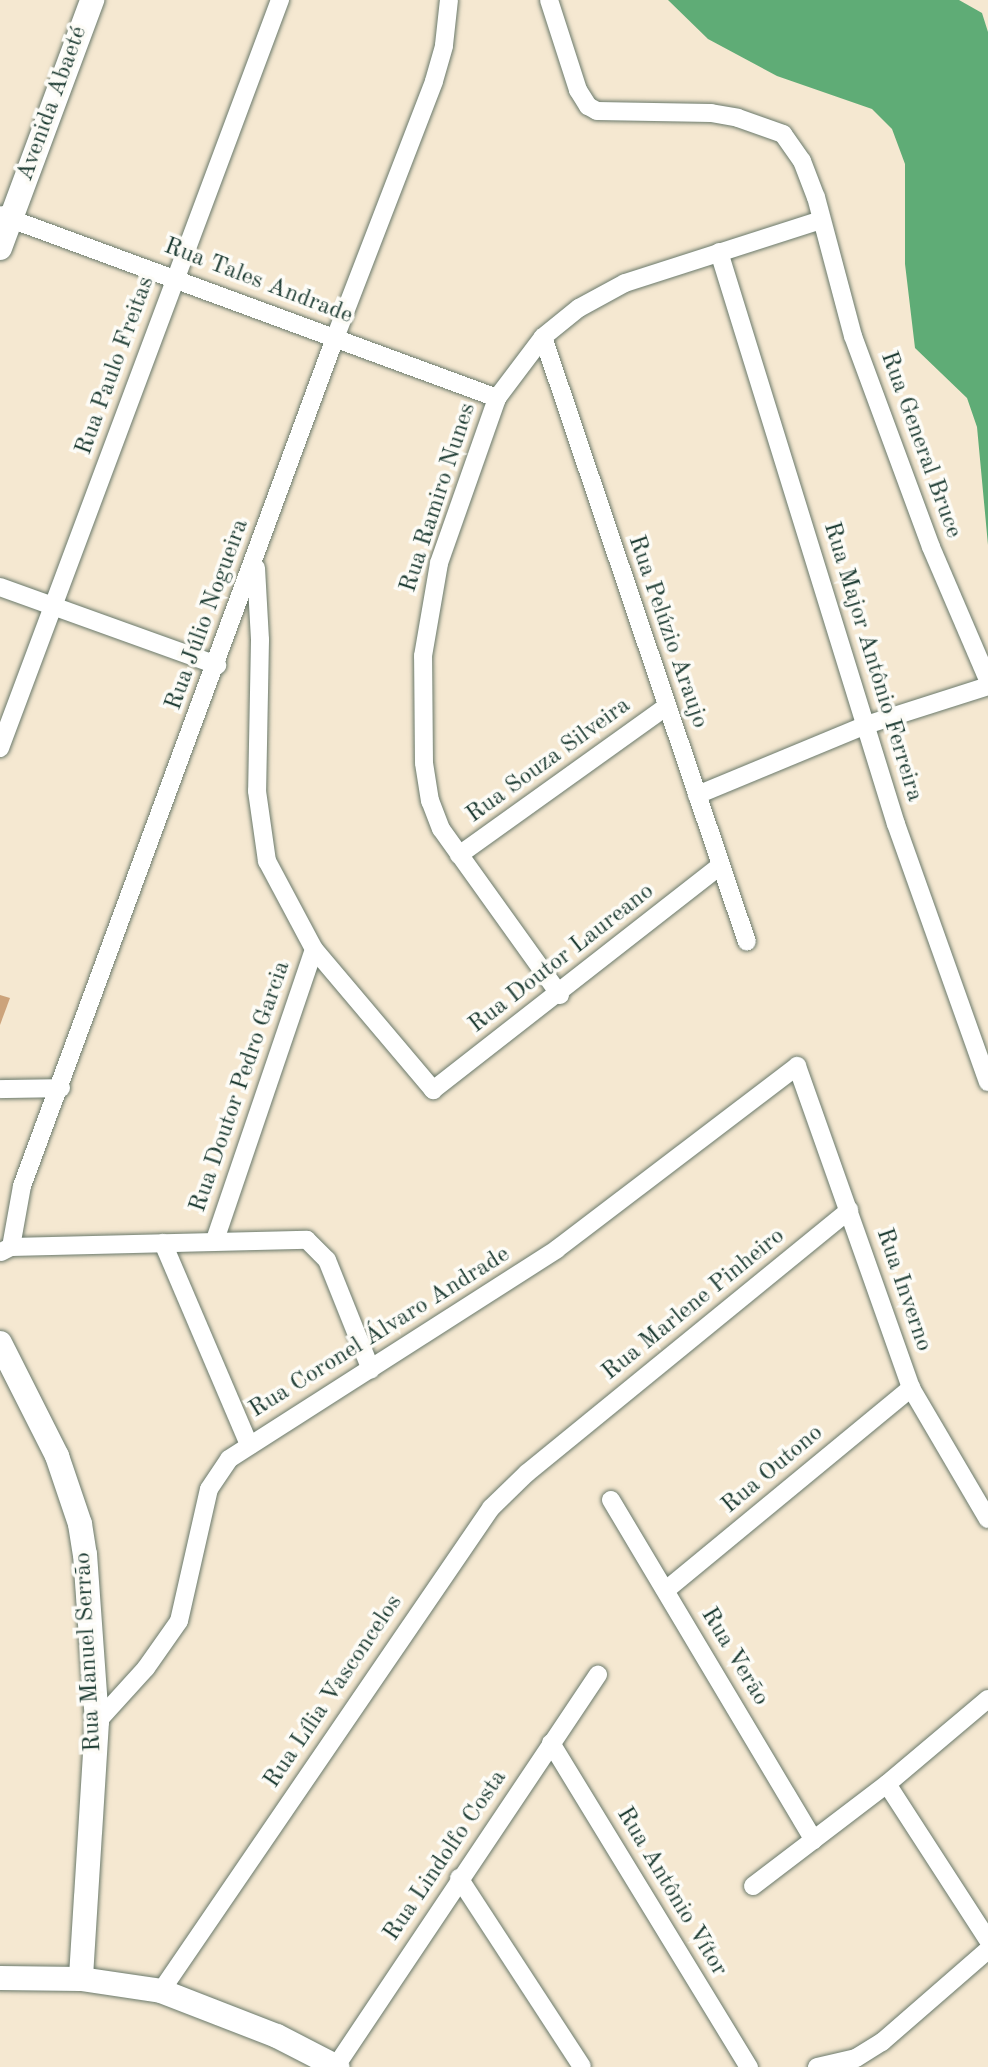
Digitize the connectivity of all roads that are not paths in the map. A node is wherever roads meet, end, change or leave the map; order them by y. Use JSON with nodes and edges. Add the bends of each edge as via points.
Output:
{"nodes":[{"id":1,"x":92,"y":0,"type":"edge"},
{"id":2,"x":280,"y":0,"type":"edge"},
{"id":3,"x":449,"y":0,"type":"edge"},
{"id":4,"x":549,"y":0,"type":"edge"},
{"id":5,"x":5,"y":217,"type":"edge"},
{"id":6,"x":821,"y":220,"type":"junction"},
{"id":7,"x":0,"y":248,"type":"edge"},
{"id":8,"x":719,"y":252,"type":"junction"},
{"id":9,"x":175,"y":276,"type":"junction"},
{"id":10,"x":543,"y":337,"type":"junction"},
{"id":11,"x":335,"y":338,"type":"junction"},
{"id":12,"x":497,"y":398,"type":"junction"},
{"id":13,"x":256,"y":558,"type":"junction"},
{"id":14,"x":0,"y":587,"type":"edge"},
{"id":15,"x":54,"y":609,"type":"junction"},
{"id":16,"x":217,"y":665,"type":"junction"},
{"id":17,"x":988,"y":680,"type":"edge"},
{"id":18,"x":988,"y":686,"type":"edge"},
{"id":19,"x":667,"y":706,"type":"junction"},
{"id":20,"x":866,"y":725,"type":"junction"},
{"id":21,"x":0,"y":748,"type":"edge"},
{"id":22,"x":697,"y":795,"type":"junction"},
{"id":23,"x":459,"y":855,"type":"junction"},
{"id":24,"x":721,"y":865,"type":"junction"},
{"id":25,"x":747,"y":942,"type":"dead end"},
{"id":26,"x":314,"y":949,"type":"junction"},
{"id":27,"x":560,"y":995,"type":"junction"},
{"id":28,"x":797,"y":1066,"type":"joint"},
{"id":29,"x":988,"y":1082,"type":"edge"},
{"id":30,"x":61,"y":1088,"type":"junction"},
{"id":31,"x":0,"y":1090,"type":"edge"},
{"id":32,"x":849,"y":1210,"type":"junction"},
{"id":33,"x":215,"y":1240,"type":"junction"},
{"id":34,"x":163,"y":1243,"type":"junction"},
{"id":35,"x":5,"y":1250,"type":"edge"},
{"id":36,"x":0,"y":1343,"type":"edge"},
{"id":37,"x":371,"y":1370,"type":"junction"},
{"id":38,"x":911,"y":1388,"type":"junction"},
{"id":39,"x":569,"y":1438,"type":"joint"},
{"id":40,"x":249,"y":1444,"type":"junction"},
{"id":41,"x":611,"y":1500,"type":"dead end"},
{"id":42,"x":988,"y":1519,"type":"edge"},
{"id":43,"x":666,"y":1590,"type":"junction"},
{"id":44,"x":598,"y":1674,"type":"dead end"},
{"id":45,"x":988,"y":1699,"type":"edge"},
{"id":46,"x":97,"y":1722,"type":"junction"},
{"id":47,"x":551,"y":1743,"type":"junction"},
{"id":48,"x":887,"y":1784,"type":"junction"},
{"id":49,"x":814,"y":1840,"type":"junction"},
{"id":50,"x":460,"y":1878,"type":"junction"},
{"id":51,"x":753,"y":1886,"type":"dead end"},
{"id":52,"x":988,"y":1940,"type":"edge"},
{"id":53,"x":988,"y":1950,"type":"edge"},
{"id":54,"x":0,"y":1978,"type":"edge"},
{"id":55,"x":81,"y":1979,"type":"junction"},
{"id":56,"x":161,"y":1991,"type":"junction"},
{"id":57,"x":337,"y":2066,"type":"edge"},
{"id":58,"x":582,"y":2067,"type":"edge"},
{"id":59,"x":749,"y":2067,"type":"edge"},
{"id":60,"x":817,"y":2067,"type":"edge"}],
"edges":[{"from":1,"to":5,"type":"street","name":"Avenida Abaeté"},
{"from":2,"to":9,"type":"street","name":"Rua Paulo Freitas"},
{"from":3,"to":11,"type":"street","name":"Rua Júlio Nogueira","via":[[434,81]]},
{"from":4,"to":6,"type":"street","name":"Rua General Bruce","via":[[578,90],[588,106],[597,111],[711,113],[783,134],[802,160]]},
{"from":5,"to":7,"type":"street","name":"Avenida Abaeté"},
{"from":5,"to":9,"type":"street","name":"Rua Tales Andrade"},
{"from":6,"to":8,"type":"street","name":"Rua Ramiro Nunes"},
{"from":6,"to":17,"type":"street","name":"Rua General Bruce","via":[[853,336],[931,547]]},
{"from":8,"to":10,"type":"street","name":"Rua Ramiro Nunes","via":[[598,295]]},
{"from":8,"to":20,"type":"street","name":"Rua Major Antônio Ferreira"},
{"from":9,"to":11,"type":"street","name":"Rua Tales Andrade"},
{"from":9,"to":15,"type":"street","name":"Rua Paulo Freitas"},
{"from":10,"to":12,"type":"street","name":"Rua Ramiro Nunes"},
{"from":10,"to":19,"type":"street","name":"Rua Pelúzio Araujo"},
{"from":11,"to":12,"type":"street","name":"Rua Tales Andrade"},
{"from":11,"to":13,"type":"street","name":"Rua Júlio Nogueira"},
{"from":12,"to":23,"type":"street","name":"Rua Ramiro Nunes","via":[[439,563],[423,656],[424,763],[430,801],[441,829]]},
{"from":13,"to":16,"type":"street","name":"Rua Júlio Nogueira"},
{"from":13,"to":26,"type":"street","via":[[261,833],[276,883]]},
{"from":14,"to":15,"type":"street"},
{"from":15,"to":16,"type":"street"},
{"from":15,"to":21,"type":"street","name":"Rua Paulo Freitas"},
{"from":16,"to":30,"type":"street","name":"Rua Júlio Nogueira"},
{"from":18,"to":20,"type":"street"},
{"from":19,"to":22,"type":"street","name":"Rua Pelúzio Araujo"},
{"from":19,"to":23,"type":"street","name":"Rua Souza Silveira"},
{"from":20,"to":22,"type":"street"},
{"from":20,"to":29,"type":"street","name":"Rua Major Antônio Ferreira"},
{"from":22,"to":24,"type":"street","name":"Rua Pelúzio Araujo"},
{"from":23,"to":27,"type":"street","name":"Rua Ramiro Nunes"},
{"from":24,"to":25,"type":"street","name":"Rua Pelúzio Araujo"},
{"from":24,"to":27,"type":"street","name":"Rua Doutor Laureano"},
{"from":26,"to":27,"type":"street","name":"Rua Doutor Laureano","via":[[432,1090]]},
{"from":26,"to":33,"type":"street","name":"Rua Doutor Pedro Garcia"},
{"from":28,"to":32,"type":"street","name":"Rua Inverno"},
{"from":28,"to":37,"type":"street","name":"Rua Coronel Álvaro Andrade","via":[[557,1249]]},
{"from":30,"to":31,"type":"street"},
{"from":30,"to":35,"type":"street","name":"Rua Júlio Nogueira","via":[[22,1186]]},
{"from":32,"to":38,"type":"street","name":"Rua Inverno"},
{"from":32,"to":39,"type":"street","name":"Rua Marlene Pinheiro"},
{"from":33,"to":34,"type":"street"},
{"from":33,"to":37,"type":"street","via":[[307,1240],[319,1247]]},
{"from":34,"to":35,"type":"street"},
{"from":34,"to":40,"type":"street"},
{"from":36,"to":46,"type":"street","name":"Rua Manuel Serrão","via":[[57,1457],[80,1524]]},
{"from":37,"to":40,"type":"street","name":"Rua Coronel Álvaro Andrade"},
{"from":38,"to":42,"type":"street","name":"Rua Inverno"},
{"from":38,"to":43,"type":"street","name":"Rua Outono"},
{"from":39,"to":56,"type":"street","name":"Rua Lília Vasconcelos","via":[[491,1508],[464,1542]]},
{"from":40,"to":46,"type":"street","name":"Rua Coronel Álvaro Andrade","via":[[229,1459],[209,1489],[185,1602],[170,1639]]},
{"from":41,"to":43,"type":"street","name":"Rua Verão"},
{"from":43,"to":49,"type":"street","name":"Rua Verão"},
{"from":44,"to":47,"type":"street","name":"Rua Lindolfo Costa"},
{"from":45,"to":48,"type":"street"},
{"from":46,"to":55,"type":"street","name":"Rua Manuel Serrão"},
{"from":47,"to":50,"type":"street","name":"Rua Lindolfo Costa"},
{"from":47,"to":59,"type":"street","name":"Rua Antônio Vítor"},
{"from":48,"to":49,"type":"street"},
{"from":48,"to":52,"type":"street"},
{"from":49,"to":51,"type":"street"},
{"from":50,"to":57,"type":"street","name":"Rua Lindolfo Costa"},
{"from":50,"to":58,"type":"street"},
{"from":53,"to":60,"type":"street","via":[[882,2042],[856,2058]]},
{"from":54,"to":55,"type":"street"},
{"from":55,"to":56,"type":"street"},
{"from":56,"to":57,"type":"street","via":[[277,2036]]}]}
